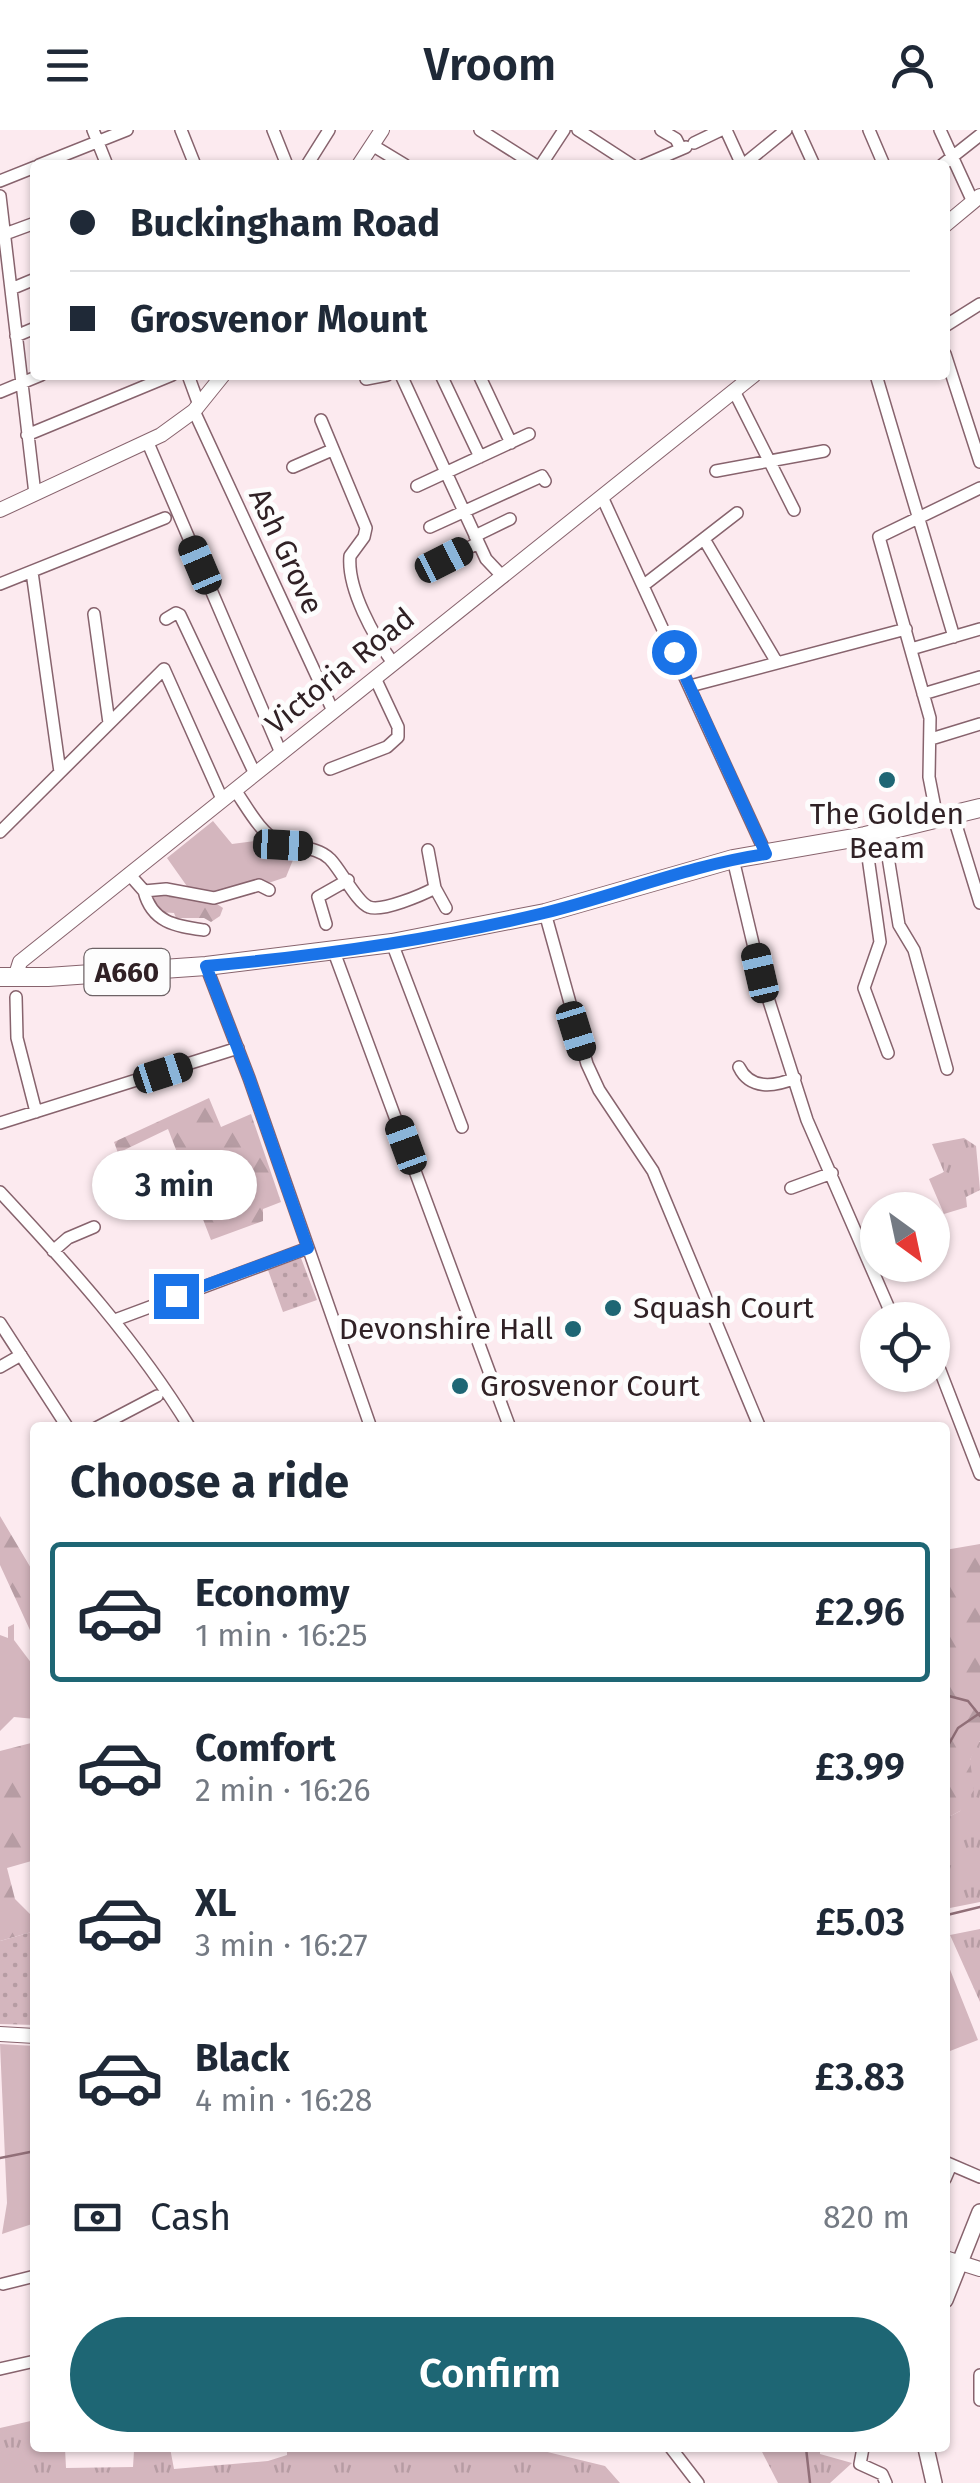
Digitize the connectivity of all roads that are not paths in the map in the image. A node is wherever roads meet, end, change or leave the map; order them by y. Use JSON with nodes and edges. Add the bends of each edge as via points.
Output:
{"nodes":[{"id":1,"x":127,"y":130,"type":"edge"},
{"id":2,"x":181,"y":130,"type":"edge"},
{"id":3,"x":330,"y":130,"type":"edge"},
{"id":4,"x":382,"y":130,"type":"edge"},
{"id":5,"x":480,"y":130,"type":"edge"},
{"id":6,"x":564,"y":130,"type":"edge"},
{"id":7,"x":578,"y":130,"type":"edge"},
{"id":8,"x":660,"y":130,"type":"edge"},
{"id":9,"x":724,"y":130,"type":"edge"},
{"id":10,"x":786,"y":130,"type":"edge"},
{"id":11,"x":798,"y":130,"type":"edge"},
{"id":12,"x":868,"y":130,"type":"edge"},
{"id":13,"x":940,"y":130,"type":"edge"},
{"id":14,"x":275,"y":131,"type":"edge"},
{"id":15,"x":980,"y":135,"type":"edge"},
{"id":16,"x":96,"y":136,"type":"edge"},
{"id":17,"x":372,"y":144,"type":"junction"},
{"id":18,"x":687,"y":146,"type":"junction"},
{"id":19,"x":49,"y":160,"type":"edge"},
{"id":20,"x":105,"y":160,"type":"edge"},
{"id":21,"x":193,"y":160,"type":"edge"},
{"id":22,"x":282,"y":160,"type":"edge"},
{"id":23,"x":310,"y":160,"type":"edge"},
{"id":24,"x":362,"y":160,"type":"edge"},
{"id":25,"x":397,"y":160,"type":"edge"},
{"id":26,"x":535,"y":160,"type":"edge"},
{"id":27,"x":545,"y":160,"type":"edge"},
{"id":28,"x":624,"y":160,"type":"edge"},
{"id":29,"x":655,"y":160,"type":"edge"},
{"id":30,"x":740,"y":160,"type":"edge"},
{"id":31,"x":749,"y":160,"type":"edge"},
{"id":32,"x":812,"y":160,"type":"edge"},
{"id":33,"x":882,"y":160,"type":"edge"},
{"id":34,"x":947,"y":160,"type":"edge"},
{"id":35,"x":948,"y":160,"type":"edge"},
{"id":36,"x":950,"y":165,"type":"edge"},
{"id":37,"x":30,"y":169,"type":"edge"},
{"id":38,"x":0,"y":180,"type":"edge"},
{"id":39,"x":0,"y":196,"type":"edge"},
{"id":40,"x":976,"y":199,"type":"edge"},
{"id":41,"x":950,"y":220,"type":"edge"},
{"id":42,"x":30,"y":224,"type":"edge"},
{"id":43,"x":4,"y":234,"type":"junction"},
{"id":44,"x":30,"y":281,"type":"edge"},
{"id":45,"x":11,"y":289,"type":"junction"},
{"id":46,"x":980,"y":304,"type":"edge"},
{"id":47,"x":950,"y":321,"type":"edge"},
{"id":48,"x":30,"y":330,"type":"edge"},
{"id":49,"x":16,"y":336,"type":"junction"},
{"id":50,"x":950,"y":369,"type":"edge"},
{"id":51,"x":30,"y":380,"type":"edge"},
{"id":52,"x":160,"y":380,"type":"edge"},
{"id":53,"x":189,"y":380,"type":"edge"},
{"id":54,"x":219,"y":380,"type":"edge"},
{"id":55,"x":403,"y":380,"type":"edge"},
{"id":56,"x":443,"y":380,"type":"edge"},
{"id":57,"x":481,"y":380,"type":"edge"},
{"id":58,"x":748,"y":380,"type":"edge"},
{"id":59,"x":878,"y":380,"type":"edge"},
{"id":60,"x":21,"y":383,"type":"junction"},
{"id":61,"x":734,"y":391,"type":"junction"},
{"id":62,"x":0,"y":392,"type":"edge"},
{"id":63,"x":197,"y":408,"type":"junction"},
{"id":64,"x":321,"y":420,"type":"dead end"},
{"id":65,"x":529,"y":434,"type":"dead end"},
{"id":66,"x":28,"y":436,"type":"junction"},
{"id":67,"x":148,"y":442,"type":"junction"},
{"id":68,"x":510,"y":443,"type":"junction"},
{"id":69,"x":332,"y":450,"type":"junction"},
{"id":70,"x":824,"y":451,"type":"dead end"},
{"id":71,"x":480,"y":457,"type":"junction"},
{"id":72,"x":770,"y":461,"type":"junction"},
{"id":73,"x":980,"y":462,"type":"edge"},
{"id":74,"x":293,"y":467,"type":"dead end"},
{"id":75,"x":716,"y":471,"type":"dead end"},
{"id":76,"x":446,"y":472,"type":"junction"},
{"id":77,"x":545,"y":481,"type":"dead end"},
{"id":78,"x":417,"y":486,"type":"dead end"},
{"id":79,"x":980,"y":488,"type":"edge"},
{"id":80,"x":34,"y":494,"type":"junction"},
{"id":81,"x":603,"y":499,"type":"junction"},
{"id":82,"x":0,"y":510,"type":"edge"},
{"id":83,"x":794,"y":510,"type":"dead end"},
{"id":84,"x":464,"y":512,"type":"junction"},
{"id":85,"x":737,"y":513,"type":"dead end"},
{"id":86,"x":920,"y":515,"type":"junction"},
{"id":87,"x":165,"y":518,"type":"dead end"},
{"id":88,"x":510,"y":519,"type":"dead end"},
{"id":89,"x":430,"y":527,"type":"dead end"},
{"id":90,"x":704,"y":538,"type":"junction"},
{"id":91,"x":477,"y":539,"type":"junction"},
{"id":92,"x":444,"y":560,"type":"dead end"},
{"id":93,"x":32,"y":572,"type":"junction"},
{"id":94,"x":503,"y":576,"type":"junction"},
{"id":95,"x":0,"y":584,"type":"edge"},
{"id":96,"x":644,"y":584,"type":"junction"},
{"id":97,"x":94,"y":614,"type":"dead end"},
{"id":98,"x":166,"y":619,"type":"dead end"},
{"id":99,"x":906,"y":629,"type":"junction"},
{"id":100,"x":980,"y":630,"type":"edge"},
{"id":101,"x":954,"y":637,"type":"junction"},
{"id":102,"x":911,"y":649,"type":"junction"},
{"id":103,"x":776,"y":661,"type":"junction"},
{"id":104,"x":393,"y":664,"type":"junction"},
{"id":105,"x":980,"y":677,"type":"edge"},
{"id":106,"x":375,"y":678,"type":"junction"},
{"id":107,"x":690,"y":686,"type":"junction"},
{"id":108,"x":922,"y":694,"type":"junction"},
{"id":109,"x":333,"y":711,"type":"junction"},
{"id":110,"x":109,"y":723,"type":"junction"},
{"id":111,"x":980,"y":724,"type":"edge"},
{"id":112,"x":931,"y":738,"type":"junction"},
{"id":113,"x":281,"y":753,"type":"junction"},
{"id":114,"x":330,"y":769,"type":"dead end"},
{"id":115,"x":60,"y":772,"type":"junction"},
{"id":116,"x":255,"y":774,"type":"junction"},
{"id":117,"x":229,"y":794,"type":"junction"},
{"id":118,"x":980,"y":808,"type":"edge"},
{"id":119,"x":945,"y":816,"type":"junction"},
{"id":120,"x":0,"y":832,"type":"edge"},
{"id":121,"x":874,"y":834,"type":"junction"},
{"id":122,"x":428,"y":850,"type":"dead end"},
{"id":123,"x":766,"y":854,"type":"junction"},
{"id":124,"x":733,"y":859,"type":"junction"},
{"id":125,"x":128,"y":874,"type":"junction"},
{"id":126,"x":348,"y":880,"type":"junction"},
{"id":127,"x":435,"y":888,"type":"junction"},
{"id":128,"x":269,"y":890,"type":"dead end"},
{"id":129,"x":144,"y":891,"type":"junction"},
{"id":130,"x":980,"y":903,"type":"edge"},
{"id":131,"x":446,"y":908,"type":"dead end"},
{"id":132,"x":545,"y":913,"type":"junction"},
{"id":133,"x":326,"y":924,"type":"dead end"},
{"id":134,"x":204,"y":930,"type":"dead end"},
{"id":135,"x":392,"y":943,"type":"junction"},
{"id":136,"x":334,"y":952,"type":"junction"},
{"id":137,"x":206,"y":966,"type":"junction"},
{"id":138,"x":8,"y":977,"type":"edge"},
{"id":139,"x":16,"y":997,"type":"dead end"},
{"id":140,"x":238,"y":1048,"type":"junction"},
{"id":141,"x":888,"y":1054,"type":"dead end"},
{"id":142,"x":739,"y":1067,"type":"dead end"},
{"id":143,"x":947,"y":1070,"type":"dead end"},
{"id":144,"x":794,"y":1078,"type":"junction"},
{"id":145,"x":36,"y":1112,"type":"junction"},
{"id":146,"x":0,"y":1123,"type":"edge"},
{"id":147,"x":462,"y":1127,"type":"dead end"},
{"id":148,"x":832,"y":1173,"type":"junction"},
{"id":149,"x":791,"y":1188,"type":"dead end"},
{"id":150,"x":0,"y":1192,"type":"edge"},
{"id":151,"x":94,"y":1227,"type":"dead end"},
{"id":152,"x":308,"y":1248,"type":"junction"},
{"id":153,"x":52,"y":1251,"type":"junction"},
{"id":154,"x":886,"y":1302,"type":"edge"},
{"id":155,"x":116,"y":1320,"type":"junction"},
{"id":156,"x":0,"y":1323,"type":"edge"},
{"id":157,"x":21,"y":1355,"type":"junction"},
{"id":158,"x":0,"y":1367,"type":"edge"},
{"id":159,"x":949,"y":1392,"type":"edge"},
{"id":160,"x":156,"y":1396,"type":"dead end"},
{"id":161,"x":64,"y":1422,"type":"edge"},
{"id":162,"x":107,"y":1422,"type":"edge"},
{"id":163,"x":186,"y":1422,"type":"edge"},
{"id":164,"x":369,"y":1422,"type":"edge"},
{"id":165,"x":508,"y":1422,"type":"edge"},
{"id":166,"x":757,"y":1422,"type":"edge"},
{"id":167,"x":980,"y":1474,"type":"edge"},
{"id":168,"x":0,"y":2034,"type":"edge"},
{"id":169,"x":30,"y":2036,"type":"edge"},
{"id":170,"x":950,"y":2165,"type":"edge"},
{"id":171,"x":980,"y":2177,"type":"edge"},
{"id":172,"x":980,"y":2213,"type":"edge"},
{"id":173,"x":952,"y":2261,"type":"edge"},
{"id":174,"x":980,"y":2269,"type":"edge"},
{"id":175,"x":30,"y":2277,"type":"edge"},
{"id":176,"x":980,"y":2280,"type":"edge"},
{"id":177,"x":3,"y":2284,"type":"dead end"},
{"id":178,"x":30,"y":2362,"type":"edge"},
{"id":179,"x":0,"y":2369,"type":"edge"},
{"id":180,"x":980,"y":2376,"type":"edge"},
{"id":181,"x":980,"y":2400,"type":"edge"},
{"id":182,"x":674,"y":2452,"type":"edge"},
{"id":183,"x":862,"y":2452,"type":"edge"},
{"id":184,"x":927,"y":2452,"type":"edge"},
{"id":185,"x":698,"y":2483,"type":"edge"},
{"id":186,"x":886,"y":2483,"type":"edge"},
{"id":187,"x":934,"y":2483,"type":"edge"}],
"edges":[{"from":1,"to":16,"type":"street"},
{"from":2,"to":21,"type":"street"},
{"from":3,"to":23,"type":"street"},
{"from":4,"to":17,"type":"street"},
{"from":5,"to":26,"type":"street"},
{"from":6,"to":27,"type":"street"},
{"from":7,"to":28,"type":"street"},
{"from":8,"to":18,"type":"street"},
{"from":9,"to":18,"type":"street"},
{"from":9,"to":30,"type":"street"},
{"from":10,"to":31,"type":"street"},
{"from":11,"to":32,"type":"street"},
{"from":12,"to":33,"type":"street"},
{"from":13,"to":34,"type":"street"},
{"from":14,"to":22,"type":"street"},
{"from":15,"to":35,"type":"street"},
{"from":16,"to":19,"type":"street"},
{"from":16,"to":20,"type":"street"},
{"from":17,"to":24,"type":"street"},
{"from":17,"to":25,"type":"street"},
{"from":18,"to":29,"type":"street"},
{"from":36,"to":40,"type":"street"},
{"from":37,"to":38,"type":"street"},
{"from":39,"to":43,"type":"street"},
{"from":40,"to":41,"type":"street"},
{"from":42,"to":43,"type":"street"},
{"from":43,"to":45,"type":"street"},
{"from":44,"to":45,"type":"street"},
{"from":45,"to":49,"type":"street"},
{"from":46,"to":47,"type":"street"},
{"from":48,"to":49,"type":"street"},
{"from":49,"to":60,"type":"street"},
{"from":50,"to":73,"type":"street"},
{"from":51,"to":60,"type":"street"},
{"from":52,"to":66,"type":"street"},
{"from":53,"to":63,"type":"street","name":"Ash Grove"},
{"from":54,"to":63,"type":"street"},
{"from":55,"to":76,"type":"street"},
{"from":56,"to":71,"type":"street"},
{"from":57,"to":68,"type":"street"},
{"from":58,"to":61,"type":"street","name":"Victoria Road"},
{"from":59,"to":86,"type":"street"},
{"from":60,"to":62,"type":"street"},
{"from":60,"to":66,"type":"street"},
{"from":61,"to":72,"type":"street"},
{"from":61,"to":81,"type":"street","name":"Victoria Road"},
{"from":63,"to":67,"type":"street"},
{"from":63,"to":109,"type":"street","name":"Ash Grove"},
{"from":64,"to":69,"type":"street"},
{"from":65,"to":68,"type":"street"},
{"from":66,"to":80,"type":"street"},
{"from":67,"to":80,"type":"street"},
{"from":67,"to":113,"type":"street"},
{"from":68,"to":71,"type":"street"},
{"from":69,"to":74,"type":"street"},
{"from":69,"to":104,"type":"street","via":[[366,528],[349,564],[375,638]]},
{"from":70,"to":72,"type":"street"},
{"from":71,"to":76,"type":"street"},
{"from":72,"to":75,"type":"street"},
{"from":72,"to":83,"type":"street"},
{"from":76,"to":78,"type":"street"},
{"from":76,"to":84,"type":"street"},
{"from":77,"to":84,"type":"street","via":[[542,476]]},
{"from":79,"to":86,"type":"street"},
{"from":80,"to":82,"type":"street"},
{"from":81,"to":94,"type":"street","name":"Victoria Road"},
{"from":81,"to":96,"type":"street"},
{"from":84,"to":89,"type":"street"},
{"from":84,"to":91,"type":"street"},
{"from":85,"to":90,"type":"street"},
{"from":86,"to":99,"type":"street","via":[[879,537]]},
{"from":86,"to":101,"type":"street"},
{"from":87,"to":93,"type":"street"},
{"from":88,"to":91,"type":"street"},
{"from":90,"to":96,"type":"street"},
{"from":90,"to":103,"type":"street"},
{"from":91,"to":92,"type":"street"},
{"from":91,"to":94,"type":"street"},
{"from":93,"to":95,"type":"street"},
{"from":93,"to":115,"type":"street"},
{"from":94,"to":104,"type":"street","name":"Victoria Road"},
{"from":96,"to":107,"type":"street"},
{"from":97,"to":110,"type":"street"},
{"from":98,"to":116,"type":"street","via":[[180,614]]},
{"from":99,"to":102,"type":"street"},
{"from":99,"to":103,"type":"street"},
{"from":100,"to":101,"type":"street"},
{"from":101,"to":102,"type":"street"},
{"from":102,"to":108,"type":"street"},
{"from":103,"to":107,"type":"street"},
{"from":104,"to":106,"type":"street","name":"Victoria Road"},
{"from":105,"to":108,"type":"street"},
{"from":106,"to":109,"type":"street","name":"Victoria Road"},
{"from":106,"to":114,"type":"street","via":[[398,738]]},
{"from":107,"to":123,"type":"street"},
{"from":108,"to":112,"type":"street"},
{"from":109,"to":113,"type":"street","name":"Victoria Road"},
{"from":110,"to":115,"type":"street"},
{"from":110,"to":117,"type":"street","via":[[164,669]]},
{"from":111,"to":112,"type":"street"},
{"from":112,"to":119,"type":"street","via":[[929,777]]},
{"from":113,"to":116,"type":"street","name":"Victoria Road"},
{"from":115,"to":120,"type":"street"},
{"from":116,"to":117,"type":"street","name":"Victoria Road"},
{"from":117,"to":125,"type":"street","name":"Victoria Road"},
{"from":117,"to":126,"type":"street","via":[[266,833],[283,845],[319,850]]},
{"from":118,"to":119,"type":"highway","number":"A660"},
{"from":119,"to":121,"type":"highway","number":"A660"},
{"from":119,"to":130,"type":"street"},
{"from":121,"to":123,"type":"highway","number":"A660"},
{"from":121,"to":141,"type":"street","via":[[880,942],[864,988]]},
{"from":121,"to":143,"type":"street"},
{"from":122,"to":127,"type":"street"},
{"from":123,"to":124,"type":"highway","number":"A660"},
{"from":124,"to":132,"type":"highway","number":"A660"},
{"from":124,"to":144,"type":"street"},
{"from":125,"to":129,"type":"street"},
{"from":125,"to":138,"type":"street","name":"Victoria Road"},
{"from":126,"to":127,"type":"street","via":[[370,908]]},
{"from":126,"to":133,"type":"street","via":[[318,897]]},
{"from":127,"to":131,"type":"street"},
{"from":128,"to":129,"type":"street","via":[[259,884],[214,898]]},
{"from":129,"to":134,"type":"street","via":[[168,924]]},
{"from":132,"to":135,"type":"highway","number":"A660"},
{"from":132,"to":166,"type":"street","via":[[586,1064],[652,1171]]},
{"from":135,"to":136,"type":"highway","number":"A660"},
{"from":135,"to":147,"type":"street"},
{"from":136,"to":137,"type":"highway","number":"A660"},
{"from":136,"to":165,"type":"street"},
{"from":137,"to":138,"type":"highway","number":"A660"},
{"from":137,"to":140,"type":"street"},
{"from":139,"to":145,"type":"street","via":[[17,1038]]},
{"from":140,"to":145,"type":"street"},
{"from":140,"to":152,"type":"street"},
{"from":142,"to":144,"type":"street","via":[[757,1084]]},
{"from":144,"to":148,"type":"street"},
{"from":145,"to":146,"type":"street"},
{"from":148,"to":149,"type":"street"},
{"from":148,"to":154,"type":"street"},
{"from":150,"to":153,"type":"street"},
{"from":151,"to":153,"type":"street"},
{"from":152,"to":155,"type":"street"},
{"from":152,"to":164,"type":"street"},
{"from":153,"to":155,"type":"street"},
{"from":155,"to":163,"type":"street"},
{"from":156,"to":157,"type":"street"},
{"from":157,"to":158,"type":"street"},
{"from":157,"to":161,"type":"street"},
{"from":159,"to":167,"type":"street"},
{"from":160,"to":162,"type":"street"},
{"from":168,"to":169,"type":"street"},
{"from":170,"to":171,"type":"street"},
{"from":172,"to":173,"type":"main road"},
{"from":173,"to":174,"type":"street"},
{"from":173,"to":176,"type":"street"},
{"from":175,"to":177,"type":"street"},
{"from":178,"to":179,"type":"street"},
{"from":180,"to":181,"type":"street"},
{"from":182,"to":185,"type":"street"},
{"from":183,"to":186,"type":"street","via":[[860,2464]]},
{"from":184,"to":187,"type":"main road"}]}
